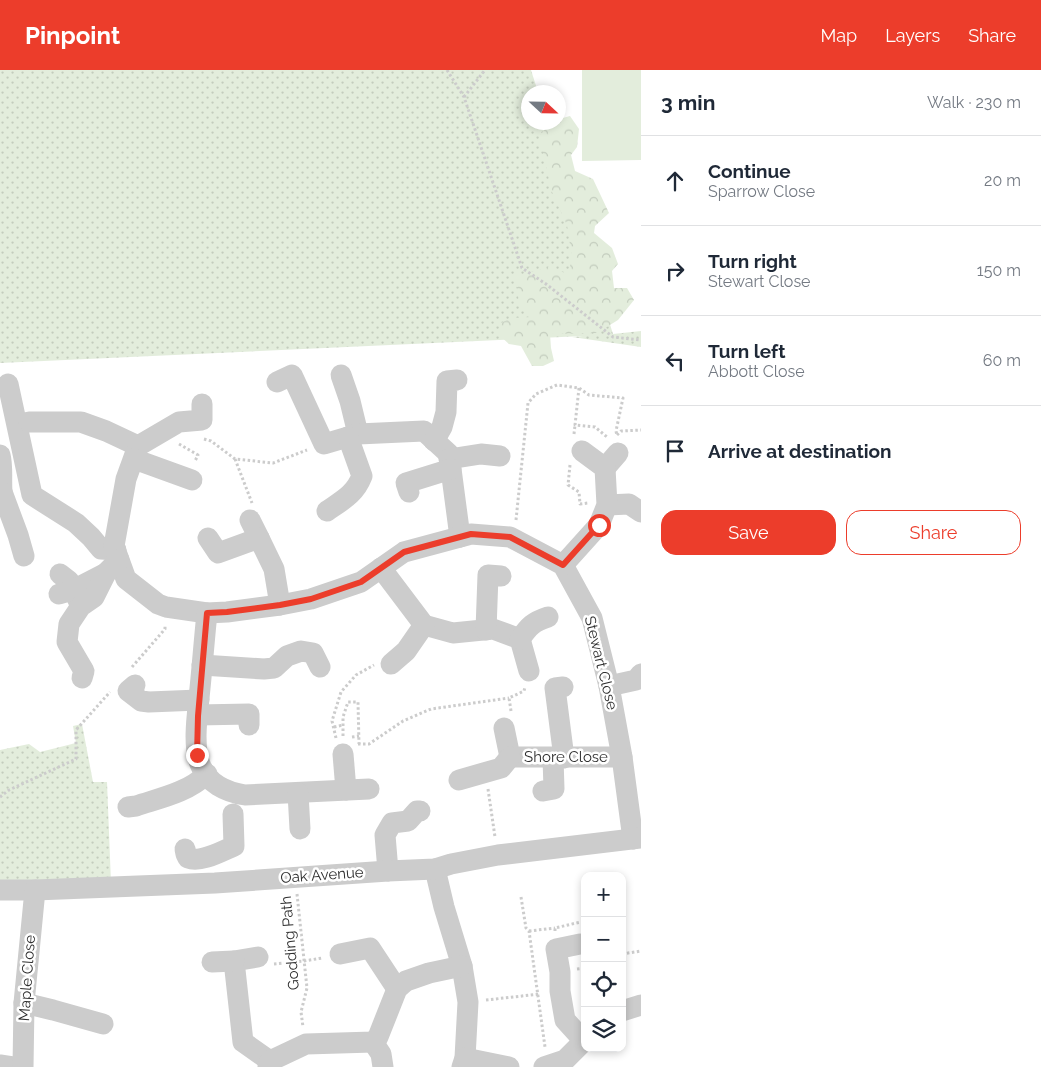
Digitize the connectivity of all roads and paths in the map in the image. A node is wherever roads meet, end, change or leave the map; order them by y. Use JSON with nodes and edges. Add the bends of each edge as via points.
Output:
{"nodes":[{"id":1,"x":447,"y":70,"type":"edge"},
{"id":2,"x":485,"y":70,"type":"edge"},
{"id":3,"x":464,"y":97,"type":"junction"},
{"id":4,"x":641,"y":340,"type":"edge"},
{"id":5,"x":341,"y":375,"type":"dead end"},
{"id":6,"x":457,"y":380,"type":"dead end"},
{"id":7,"x":277,"y":382,"type":"dead end"},
{"id":8,"x":8,"y":384,"type":"dead end"},
{"id":9,"x":579,"y":388,"type":"junction"},
{"id":10,"x":202,"y":423,"type":"joint"},
{"id":11,"x":575,"y":425,"type":"junction"},
{"id":12,"x":42,"y":426,"type":"dead end"},
{"id":13,"x":641,"y":430,"type":"edge"},
{"id":14,"x":353,"y":436,"type":"junction"},
{"id":15,"x":434,"y":441,"type":"junction"},
{"id":16,"x":324,"y":444,"type":"junction"},
{"id":17,"x":575,"y":451,"type":"junction"},
{"id":18,"x":136,"y":452,"type":"junction"},
{"id":19,"x":613,"y":452,"type":"junction"},
{"id":20,"x":0,"y":455,"type":"edge"},
{"id":21,"x":500,"y":456,"type":"dead end"},
{"id":22,"x":236,"y":459,"type":"junction"},
{"id":23,"x":450,"y":464,"type":"junction"},
{"id":24,"x":192,"y":480,"type":"dead end"},
{"id":25,"x":1,"y":492,"type":"edge"},
{"id":26,"x":409,"y":492,"type":"dead end"},
{"id":27,"x":607,"y":503,"type":"junction"},
{"id":28,"x":327,"y":511,"type":"dead end"},
{"id":29,"x":641,"y":512,"type":"edge"},
{"id":30,"x":254,"y":529,"type":"junction"},
{"id":31,"x":460,"y":536,"type":"junction"},
{"id":32,"x":510,"y":537,"type":"junction"},
{"id":33,"x":208,"y":538,"type":"dead end"},
{"id":34,"x":24,"y":556,"type":"dead end"},
{"id":35,"x":114,"y":561,"type":"junction"},
{"id":36,"x":563,"y":565,"type":"junction"},
{"id":37,"x":381,"y":568,"type":"junction"},
{"id":38,"x":501,"y":576,"type":"dead end"},
{"id":39,"x":280,"y":605,"type":"junction"},
{"id":40,"x":166,"y":607,"type":"junction"},
{"id":41,"x":207,"y":613,"type":"junction"},
{"id":42,"x":548,"y":617,"type":"dead end"},
{"id":43,"x":424,"y":625,"type":"junction"},
{"id":44,"x":486,"y":630,"type":"junction"},
{"id":45,"x":520,"y":639,"type":"junction"},
{"id":46,"x":391,"y":664,"type":"joint"},
{"id":47,"x":202,"y":665,"type":"junction"},
{"id":48,"x":320,"y":667,"type":"dead end"},
{"id":49,"x":529,"y":671,"type":"joint"},
{"id":50,"x":641,"y":674,"type":"edge"},
{"id":51,"x":82,"y":678,"type":"dead end"},
{"id":52,"x":131,"y":679,"type":"joint"},
{"id":53,"x":609,"y":686,"type":"junction"},
{"id":54,"x":563,"y":687,"type":"dead end"},
{"id":55,"x":114,"y":688,"type":"dead end"},
{"id":56,"x":510,"y":698,"type":"junction"},
{"id":57,"x":198,"y":708,"type":"junction"},
{"id":58,"x":249,"y":725,"type":"dead end"},
{"id":59,"x":343,"y":725,"type":"junction"},
{"id":60,"x":334,"y":727,"type":"junction"},
{"id":61,"x":504,"y":730,"type":"joint"},
{"id":62,"x":359,"y":736,"type":"junction"},
{"id":63,"x":348,"y":746,"type":"junction"},
{"id":64,"x":510,"y":757,"type":"junction"},
{"id":65,"x":622,"y":757,"type":"junction"},
{"id":66,"x":558,"y":758,"type":"junction"},
{"id":67,"x":485,"y":773,"type":"junction"},
{"id":68,"x":207,"y":774,"type":"junction"},
{"id":69,"x":459,"y":780,"type":"dead end"},
{"id":70,"x":369,"y":789,"type":"dead end"},
{"id":71,"x":346,"y":790,"type":"junction"},
{"id":72,"x":543,"y":791,"type":"dead end"},
{"id":73,"x":298,"y":793,"type":"junction"},
{"id":74,"x":0,"y":797,"type":"edge"},
{"id":75,"x":128,"y":807,"type":"dead end"},
{"id":76,"x":420,"y":811,"type":"dead end"},
{"id":77,"x":232,"y":814,"type":"dead end"},
{"id":78,"x":295,"y":826,"type":"dead end"},
{"id":79,"x":637,"y":838,"type":"edge"},
{"id":80,"x":234,"y":846,"type":"junction"},
{"id":81,"x":184,"y":849,"type":"dead end"},
{"id":82,"x":498,"y":855,"type":"junction"},
{"id":83,"x":435,"y":869,"type":"junction"},
{"id":84,"x":388,"y":871,"type":"junction"},
{"id":85,"x":295,"y":877,"type":"junction"},
{"id":86,"x":241,"y":882,"type":"junction"},
{"id":87,"x":0,"y":890,"type":"edge"},
{"id":88,"x":35,"y":890,"type":"junction"},
{"id":89,"x":521,"y":897,"type":"dead end"},
{"id":90,"x":555,"y":928,"type":"dead end"},
{"id":91,"x":529,"y":931,"type":"junction"},
{"id":92,"x":580,"y":944,"type":"dead end"},
{"id":93,"x":641,"y":951,"type":"edge"},
{"id":94,"x":626,"y":953,"type":"edge"},
{"id":95,"x":340,"y":954,"type":"joint"},
{"id":96,"x":258,"y":957,"type":"joint"},
{"id":97,"x":234,"y":961,"type":"junction"},
{"id":98,"x":304,"y":961,"type":"junction"},
{"id":99,"x":212,"y":962,"type":"dead end"},
{"id":100,"x":462,"y":966,"type":"junction"},
{"id":101,"x":397,"y":989,"type":"junction"},
{"id":102,"x":560,"y":991,"type":"junction"},
{"id":103,"x":538,"y":994,"type":"junction"},
{"id":104,"x":468,"y":1002,"type":"junction"},
{"id":105,"x":24,"y":1003,"type":"junction"},
{"id":106,"x":641,"y":1005,"type":"edge"},
{"id":107,"x":626,"y":1010,"type":"edge"},
{"id":108,"x":103,"y":1024,"type":"dead end"},
{"id":109,"x":581,"y":1038,"type":"edge"},
{"id":110,"x":373,"y":1042,"type":"junction"},
{"id":111,"x":306,"y":1044,"type":"junction"},
{"id":112,"x":581,"y":1044,"type":"edge"},
{"id":113,"x":464,"y":1062,"type":"edge"},
{"id":114,"x":269,"y":1064,"type":"edge"},
{"id":115,"x":0,"y":1066,"type":"edge"},
{"id":116,"x":545,"y":1066,"type":"edge"},
{"id":117,"x":13,"y":1067,"type":"edge"},
{"id":118,"x":23,"y":1067,"type":"edge"},
{"id":119,"x":383,"y":1067,"type":"edge"},
{"id":120,"x":509,"y":1067,"type":"edge"}],
"edges":[{"from":1,"to":3,"type":"path"},
{"from":2,"to":3,"type":"path"},
{"from":3,"to":4,"type":"path","via":[[522,268],[613,337]]},
{"from":5,"to":14,"type":"street","via":[[350,401]]},
{"from":6,"to":15,"type":"street","via":[[447,381],[446,412]]},
{"from":7,"to":16,"type":"street","via":[[292,375]]},
{"from":8,"to":35,"type":"street","via":[[32,495],[76,523]]},
{"from":9,"to":11,"type":"path"},
{"from":9,"to":19,"type":"path","via":[[589,395],[623,398]]},
{"from":9,"to":32,"type":"path","via":[[557,385],[536,394],[528,403],[516,522]]},
{"from":10,"to":18,"type":"street","via":[[179,422]]},
{"from":10,"to":22,"type":"path","via":[[211,441]]},
{"from":11,"to":17,"type":"path"},
{"from":11,"to":19,"type":"path","via":[[596,426],[607,437]]},
{"from":12,"to":18,"type":"street","via":[[81,422],[106,431]]},
{"from":13,"to":19,"type":"path","via":[[621,432]]},
{"from":14,"to":15,"type":"street","via":[[424,431]]},
{"from":14,"to":16,"type":"street"},
{"from":14,"to":28,"type":"street","via":[[362,476],[347,498]]},
{"from":15,"to":23,"type":"street","via":[[449,454]]},
{"from":16,"to":22,"type":"path","via":[[273,462]]},
{"from":17,"to":19,"type":"street"},
{"from":17,"to":27,"type":"path","via":[[568,485],[579,492],[580,504]]},
{"from":18,"to":24,"type":"street"},
{"from":18,"to":35,"type":"street","via":[[126,479]]},
{"from":19,"to":27,"type":"street"},
{"from":20,"to":25,"type":"street"},
{"from":21,"to":23,"type":"street","via":[[480,454]]},
{"from":22,"to":30,"type":"path","via":[[254,506]]},
{"from":23,"to":26,"type":"street","via":[[406,482]]},
{"from":23,"to":31,"type":"street"},
{"from":25,"to":34,"type":"street"},
{"from":27,"to":29,"type":"street","via":[[629,504]]},
{"from":27,"to":36,"type":"street","via":[[599,525]]},
{"from":30,"to":33,"type":"street","via":[[218,553]]},
{"from":30,"to":39,"type":"street","via":[[274,569]]},
{"from":31,"to":32,"type":"street"},
{"from":31,"to":37,"type":"street","via":[[404,552]]},
{"from":32,"to":36,"type":"street"},
{"from":35,"to":40,"type":"street","via":[[126,579]]},
{"from":35,"to":51,"type":"street","via":[[94,597],[68,591],[68,642],[84,671]]},
{"from":36,"to":53,"type":"street","name":"Stewart Close","via":[[592,618]]},
{"from":37,"to":39,"type":"street","via":[[361,582],[311,599]]},
{"from":37,"to":43,"type":"street"},
{"from":38,"to":44,"type":"street","via":[[488,575]]},
{"from":39,"to":41,"type":"street"},
{"from":40,"to":41,"type":"street"},
{"from":40,"to":52,"type":"path","via":[[165,629]]},
{"from":41,"to":47,"type":"street"},
{"from":42,"to":45,"type":"street","via":[[536,621]]},
{"from":43,"to":44,"type":"street","via":[[453,633]]},
{"from":43,"to":46,"type":"street","via":[[406,651]]},
{"from":44,"to":45,"type":"street","via":[[493,629]]},
{"from":45,"to":49,"type":"street"},
{"from":46,"to":60,"type":"path","via":[[382,660],[356,675],[341,692],[332,721]]},
{"from":47,"to":48,"type":"street","via":[[264,675],[287,656],[301,651],[313,653]]},
{"from":47,"to":57,"type":"street"},
{"from":49,"to":56,"type":"path","via":[[524,692]]},
{"from":50,"to":53,"type":"street","via":[[636,680]]},
{"from":52,"to":57,"type":"street","via":[[128,691],[141,701]]},
{"from":53,"to":65,"type":"street","name":"Stewart Close"},
{"from":54,"to":66,"type":"street","via":[[555,688]]},
{"from":55,"to":74,"type":"path","via":[[76,730],[76,759]]},
{"from":56,"to":61,"type":"path","via":[[513,731]]},
{"from":56,"to":63,"type":"path","via":[[431,709],[403,721],[369,744]]},
{"from":57,"to":58,"type":"street","via":[[250,714]]},
{"from":57,"to":68,"type":"street","via":[[197,755]]},
{"from":59,"to":60,"type":"path"},
{"from":59,"to":62,"type":"path","via":[[343,736]]},
{"from":59,"to":62,"type":"path","via":[[348,702],[358,702]]},
{"from":60,"to":63,"type":"path"},
{"from":61,"to":64,"type":"street","name":"Shore Close"},
{"from":62,"to":63,"type":"path"},
{"from":63,"to":71,"type":"street"},
{"from":64,"to":66,"type":"street","name":"Shore Close"},
{"from":64,"to":67,"type":"street","via":[[501,768]]},
{"from":65,"to":66,"type":"street","name":"Shore Close"},
{"from":65,"to":79,"type":"street","name":"Stewart Close"},
{"from":66,"to":72,"type":"street","via":[[554,789]]},
{"from":67,"to":69,"type":"street"},
{"from":67,"to":82,"type":"path"},
{"from":68,"to":73,"type":"street","via":[[214,783],[234,793]]},
{"from":68,"to":75,"type":"street","via":[[179,792]]},
{"from":70,"to":71,"type":"street"},
{"from":71,"to":73,"type":"street"},
{"from":73,"to":78,"type":"street"},
{"from":76,"to":84,"type":"street","via":[[416,811],[408,821],[388,815],[385,834]]},
{"from":77,"to":80,"type":"street"},
{"from":79,"to":82,"type":"street","name":"Oak Avenue"},
{"from":80,"to":81,"type":"street","via":[[197,860],[188,858]]},
{"from":80,"to":86,"type":"street"},
{"from":82,"to":83,"type":"street","name":"Oak Avenue"},
{"from":83,"to":84,"type":"street","name":"Oak Avenue"},
{"from":83,"to":100,"type":"street"},
{"from":84,"to":85,"type":"street","name":"Oak Avenue"},
{"from":85,"to":86,"type":"street","name":"Oak Avenue"},
{"from":85,"to":98,"type":"path","name":"Godding Path"},
{"from":86,"to":88,"type":"street","name":"Oak Avenue"},
{"from":87,"to":88,"type":"street","name":"Oak Avenue"},
{"from":88,"to":105,"type":"street","name":"Maple Close"},
{"from":89,"to":91,"type":"path"},
{"from":90,"to":91,"type":"path"},
{"from":91,"to":103,"type":"path"},
{"from":92,"to":102,"type":"street","via":[[556,949]]},
{"from":93,"to":94,"type":"path"},
{"from":95,"to":98,"type":"path"},
{"from":95,"to":101,"type":"street","via":[[370,948]]},
{"from":96,"to":97,"type":"street"},
{"from":96,"to":98,"type":"path","via":[[266,964]]},
{"from":97,"to":99,"type":"street"},
{"from":97,"to":114,"type":"street","via":[[243,1042]]},
{"from":98,"to":111,"type":"path","name":"Godding Path","via":[[307,988],[301,1012]]},
{"from":100,"to":101,"type":"street","via":[[406,981]]},
{"from":100,"to":104,"type":"street"},
{"from":101,"to":110,"type":"street"},
{"from":102,"to":103,"type":"path"},
{"from":102,"to":109,"type":"street","via":[[565,1020]]},
{"from":103,"to":104,"type":"path"},
{"from":103,"to":116,"type":"path"},
{"from":104,"to":113,"type":"street"},
{"from":105,"to":108,"type":"street"},
{"from":105,"to":118,"type":"street","name":"Maple Close"},
{"from":106,"to":107,"type":"street"},
{"from":110,"to":111,"type":"street"},
{"from":110,"to":119,"type":"street","via":[[381,1054]]},
{"from":111,"to":114,"type":"street"},
{"from":112,"to":116,"type":"street","via":[[565,1060]]},
{"from":113,"to":120,"type":"street"},
{"from":115,"to":117,"type":"street"}]}
